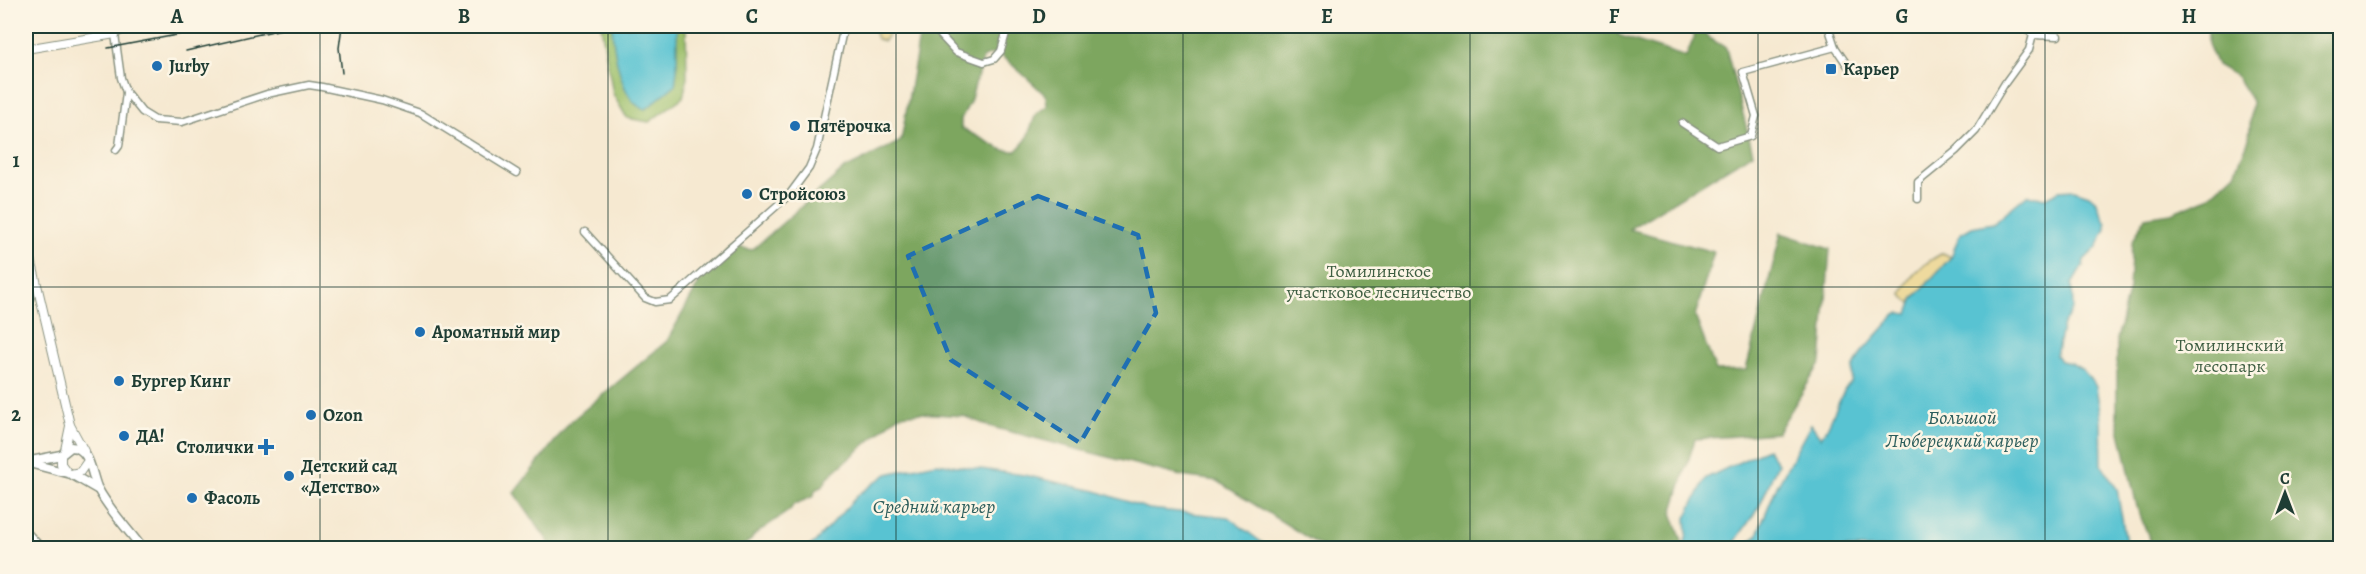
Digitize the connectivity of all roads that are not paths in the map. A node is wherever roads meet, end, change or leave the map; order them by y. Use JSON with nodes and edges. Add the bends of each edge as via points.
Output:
{"nodes":[{"id":1,"x":128,"y":26,"type":"edge"},
{"id":2,"x":844,"y":26,"type":"edge"},
{"id":3,"x":932,"y":26,"type":"edge"},
{"id":4,"x":1008,"y":26,"type":"edge"},
{"id":5,"x":1828,"y":26,"type":"edge"},
{"id":6,"x":2024,"y":26,"type":"edge"},
{"id":7,"x":2051,"y":26,"type":"edge"},
{"id":8,"x":115,"y":34,"type":"junction"},
{"id":9,"x":2033,"y":35,"type":"junction"},
{"id":10,"x":2041,"y":35,"type":"junction"},
{"id":11,"x":2058,"y":36,"type":"dead end"},
{"id":12,"x":1835,"y":47,"type":"junction"},
{"id":13,"x":26,"y":49,"type":"edge"},
{"id":14,"x":1848,"y":66,"type":"dead end"},
{"id":15,"x":126,"y":92,"type":"junction"},
{"id":16,"x":1682,"y":123,"type":"dead end"},
{"id":17,"x":116,"y":150,"type":"dead end"},
{"id":18,"x":517,"y":173,"type":"dead end"},
{"id":19,"x":1918,"y":199,"type":"dead end"},
{"id":20,"x":585,"y":232,"type":"dead end"},
{"id":21,"x":26,"y":238,"type":"edge"},
{"id":22,"x":70,"y":425,"type":"junction"},
{"id":23,"x":84,"y":451,"type":"junction"},
{"id":24,"x":63,"y":452,"type":"junction"},
{"id":25,"x":87,"y":462,"type":"junction"},
{"id":26,"x":69,"y":473,"type":"junction"},
{"id":27,"x":99,"y":490,"type":"junction"},
{"id":28,"x":26,"y":531,"type":"edge"},
{"id":29,"x":42,"y":549,"type":"edge"},
{"id":30,"x":142,"y":549,"type":"edge"}],
"edges":[{"from":1,"to":8,"type":"street"},
{"from":2,"to":20,"type":"street","via":[[818,148],[809,168],[782,203],[670,300],[655,302],[645,298]]},
{"from":3,"to":4,"type":"street","via":[[956,52],[984,62],[1001,51]]},
{"from":5,"to":12,"type":"street"},
{"from":6,"to":9,"type":"street"},
{"from":7,"to":10,"type":"street"},
{"from":8,"to":13,"type":"street"},
{"from":8,"to":15,"type":"street"},
{"from":9,"to":10,"type":"street"},
{"from":9,"to":19,"type":"street","via":[[2029,50],[1976,131],[1918,182]]},
{"from":10,"to":11,"type":"street"},
{"from":12,"to":14,"type":"street"},
{"from":12,"to":16,"type":"street","via":[[1743,72],[1756,116],[1751,136],[1717,147]]},
{"from":15,"to":17,"type":"street"},
{"from":15,"to":18,"type":"street","via":[[142,112],[167,123],[182,122],[292,88],[309,85],[343,90],[420,113]]},
{"from":21,"to":22,"type":"street"},
{"from":22,"to":23,"type":"street"},
{"from":22,"to":24,"type":"street"},
{"from":23,"to":24,"type":"main road","via":[[75,447]]},
{"from":23,"to":25,"type":"main road"},
{"from":24,"to":26,"type":"street","via":[[61,464]]},
{"from":24,"to":26,"type":"main road","via":[[26,462]]},
{"from":25,"to":26,"type":"street","via":[[84,470]]},
{"from":25,"to":27,"type":"main road"},
{"from":26,"to":27,"type":"main road"},
{"from":27,"to":30,"type":"main road"},
{"from":28,"to":29,"type":"street"}]}
